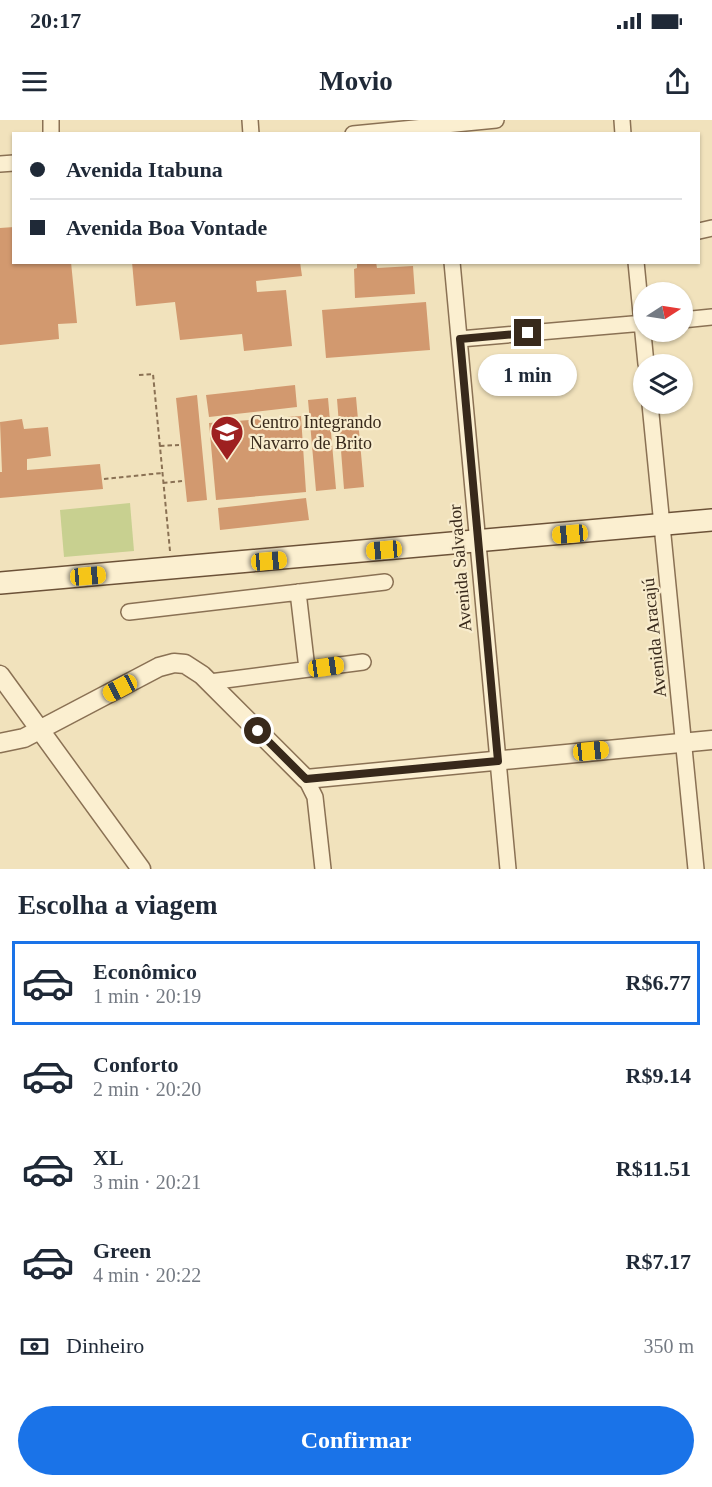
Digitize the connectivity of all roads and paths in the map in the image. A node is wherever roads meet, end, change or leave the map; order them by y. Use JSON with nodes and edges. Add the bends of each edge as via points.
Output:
{"nodes":[{"id":1,"x":496,"y":120,"type":"edge"},
{"id":2,"x":438,"y":126,"type":"edge"},
{"id":3,"x":374,"y":132,"type":"edge"},
{"id":4,"x":452,"y":264,"type":"edge"},
{"id":5,"x":636,"y":264,"type":"edge"},
{"id":6,"x":638,"y":282,"type":"edge"},
{"id":7,"x":712,"y":317,"type":"edge"},
{"id":8,"x":693,"y":319,"type":"edge"},
{"id":9,"x":633,"y":324,"type":"edge"},
{"id":10,"x":460,"y":339,"type":"junction"},
{"id":11,"x":138,"y":375,"type":"dead end"},
{"id":12,"x":651,"y":414,"type":"edge"},
{"id":13,"x":179,"y":445,"type":"dead end"},
{"id":14,"x":160,"y":446,"type":"junction"},
{"id":15,"x":162,"y":473,"type":"junction"},
{"id":16,"x":104,"y":479,"type":"dead end"},
{"id":17,"x":182,"y":481,"type":"dead end"},
{"id":18,"x":163,"y":483,"type":"junction"},
{"id":19,"x":712,"y":520,"type":"edge"},
{"id":20,"x":662,"y":525,"type":"junction"},
{"id":21,"x":477,"y":542,"type":"junction"},
{"id":22,"x":170,"y":555,"type":"dead end"},
{"id":23,"x":385,"y":582,"type":"dead end"},
{"id":24,"x":0,"y":583,"type":"edge"},
{"id":25,"x":298,"y":592,"type":"junction"},
{"id":26,"x":129,"y":612,"type":"dead end"},
{"id":27,"x":363,"y":662,"type":"dead end"},
{"id":28,"x":307,"y":669,"type":"junction"},
{"id":29,"x":0,"y":675,"type":"edge"},
{"id":30,"x":210,"y":682,"type":"junction"},
{"id":31,"x":41,"y":730,"type":"junction"},
{"id":32,"x":712,"y":740,"type":"edge"},
{"id":33,"x":684,"y":742,"type":"junction"},
{"id":34,"x":0,"y":743,"type":"edge"},
{"id":35,"x":498,"y":761,"type":"junction"},
{"id":36,"x":306,"y":779,"type":"junction"},
{"id":37,"x":141,"y":869,"type":"edge"},
{"id":38,"x":323,"y":869,"type":"edge"},
{"id":39,"x":508,"y":869,"type":"edge"},
{"id":40,"x":696,"y":869,"type":"edge"}],
"edges":[{"from":1,"to":2,"type":"street"},
{"from":2,"to":3,"type":"street"},
{"from":4,"to":10,"type":"street","name":"Avenida Salvador"},
{"from":5,"to":6,"type":"street"},
{"from":7,"to":8,"type":"street"},
{"from":9,"to":10,"type":"street"},
{"from":10,"to":21,"type":"street","name":"Avenida Salvador"},
{"from":11,"to":14,"type":"path","via":[[153,374]]},
{"from":12,"to":20,"type":"street","name":"Avenida Aracajú"},
{"from":13,"to":14,"type":"path"},
{"from":14,"to":15,"type":"path"},
{"from":15,"to":16,"type":"path"},
{"from":15,"to":18,"type":"path"},
{"from":17,"to":18,"type":"path"},
{"from":18,"to":22,"type":"path"},
{"from":19,"to":20,"type":"main road"},
{"from":20,"to":21,"type":"main road"},
{"from":20,"to":33,"type":"street","name":"Avenida Aracajú"},
{"from":21,"to":24,"type":"main road"},
{"from":21,"to":35,"type":"street","name":"Avenida Salvador"},
{"from":23,"to":25,"type":"street"},
{"from":25,"to":26,"type":"street"},
{"from":25,"to":28,"type":"street"},
{"from":27,"to":28,"type":"street"},
{"from":28,"to":30,"type":"street"},
{"from":29,"to":31,"type":"street"},
{"from":30,"to":31,"type":"street","via":[[185,664],[159,667]]},
{"from":30,"to":36,"type":"street"},
{"from":31,"to":34,"type":"street"},
{"from":31,"to":37,"type":"street"},
{"from":32,"to":33,"type":"street"},
{"from":33,"to":35,"type":"street"},
{"from":33,"to":40,"type":"street","name":"Avenida Aracajú"},
{"from":35,"to":36,"type":"street"},
{"from":35,"to":39,"type":"street","name":"Avenida Salvador"},
{"from":36,"to":38,"type":"street","via":[[315,797]]}]}
